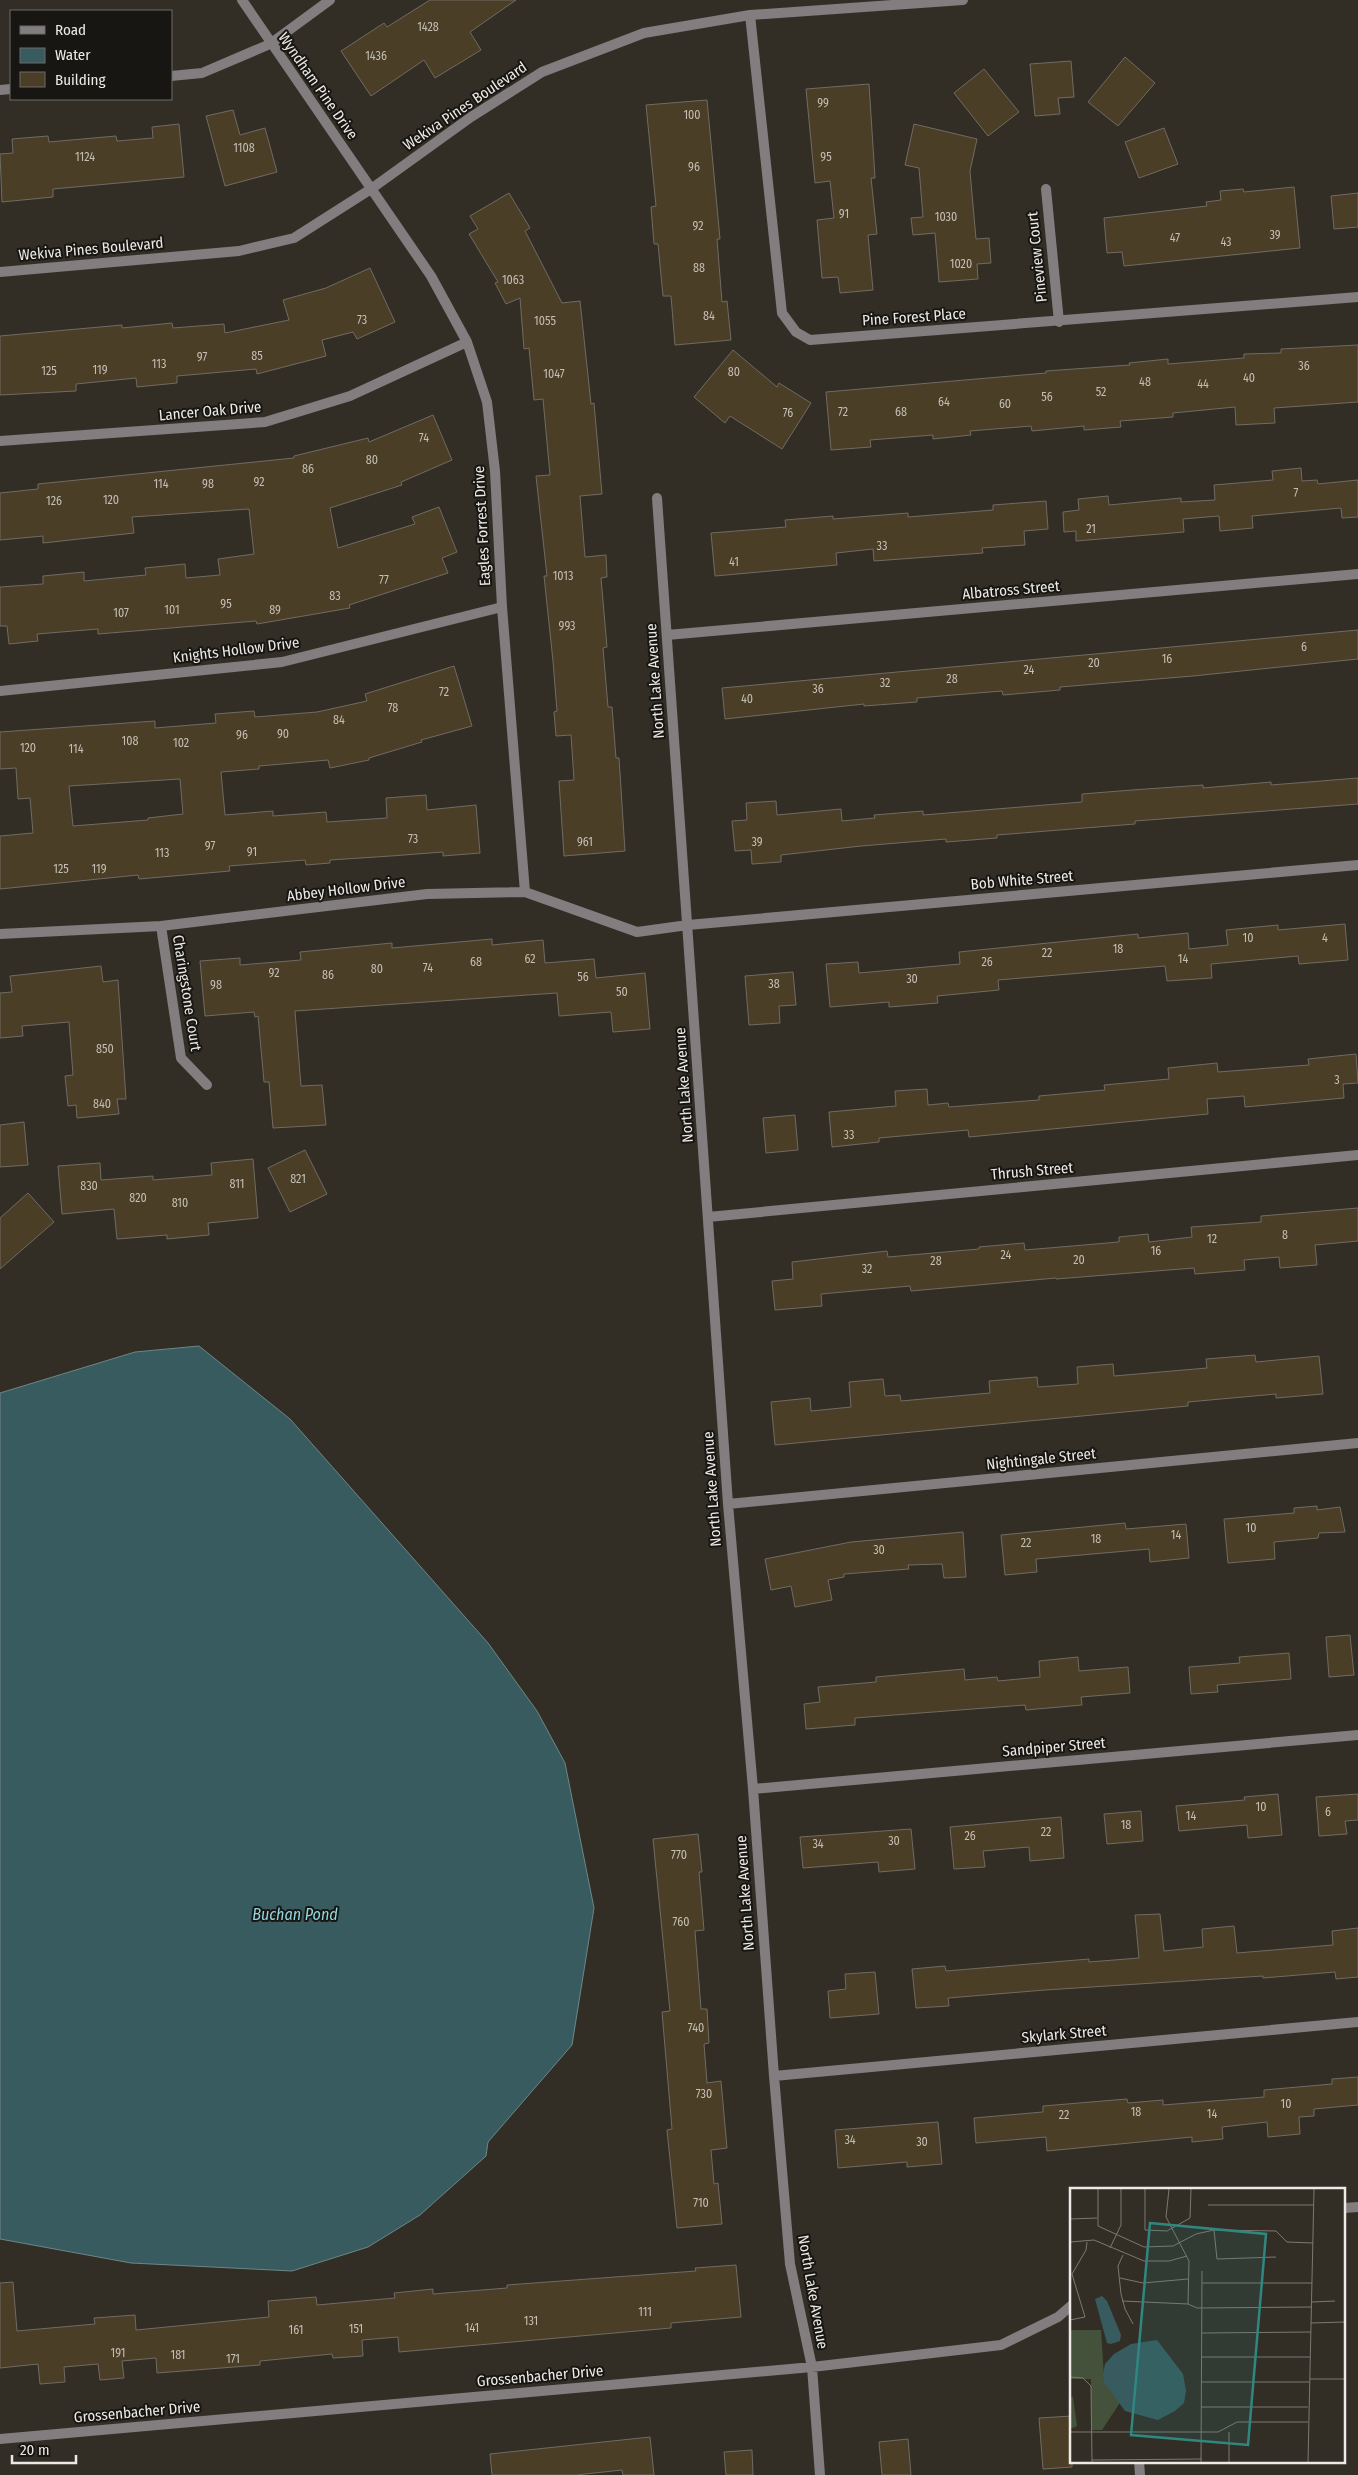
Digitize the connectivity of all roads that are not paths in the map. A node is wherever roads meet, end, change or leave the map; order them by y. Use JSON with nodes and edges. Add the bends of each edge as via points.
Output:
{"nodes":[{"id":1,"x":242,"y":0,"type":"edge"},
{"id":2,"x":330,"y":0,"type":"edge"},
{"id":3,"x":963,"y":0,"type":"edge"},
{"id":4,"x":750,"y":16,"type":"junction"},
{"id":5,"x":270,"y":44,"type":"junction"},
{"id":6,"x":172,"y":76,"type":"edge"},
{"id":7,"x":371,"y":189,"type":"junction"},
{"id":8,"x":1046,"y":189,"type":"dead end"},
{"id":9,"x":0,"y":272,"type":"edge"},
{"id":10,"x":1358,"y":297,"type":"edge"},
{"id":11,"x":1059,"y":322,"type":"junction"},
{"id":12,"x":467,"y":342,"type":"junction"},
{"id":13,"x":0,"y":441,"type":"edge"},
{"id":14,"x":657,"y":498,"type":"dead end"},
{"id":15,"x":1358,"y":574,"type":"edge"},
{"id":16,"x":502,"y":607,"type":"junction"},
{"id":17,"x":667,"y":635,"type":"junction"},
{"id":18,"x":0,"y":691,"type":"edge"},
{"id":19,"x":1358,"y":865,"type":"edge"},
{"id":20,"x":525,"y":892,"type":"junction"},
{"id":21,"x":688,"y":925,"type":"junction"},
{"id":22,"x":161,"y":926,"type":"junction"},
{"id":23,"x":0,"y":934,"type":"edge"},
{"id":24,"x":206,"y":1086,"type":"dead end"},
{"id":25,"x":1358,"y":1155,"type":"edge"},
{"id":26,"x":708,"y":1217,"type":"junction"},
{"id":27,"x":1358,"y":1443,"type":"edge"},
{"id":28,"x":728,"y":1504,"type":"junction"},
{"id":29,"x":1358,"y":1735,"type":"edge"},
{"id":30,"x":753,"y":1789,"type":"junction"},
{"id":31,"x":1358,"y":2022,"type":"edge"},
{"id":32,"x":774,"y":2076,"type":"junction"},
{"id":33,"x":1070,"y":2307,"type":"edge"},
{"id":34,"x":812,"y":2367,"type":"junction"},
{"id":35,"x":0,"y":2439,"type":"edge"},
{"id":36,"x":1139,"y":2462,"type":"edge"},
{"id":37,"x":820,"y":2475,"type":"edge"},
{"id":38,"x":1140,"y":2475,"type":"edge"}],
"edges":[{"from":1,"to":5,"type":"street","name":"Wyndham Pine Drive"},
{"from":2,"to":5,"type":"street"},
{"from":3,"to":4,"type":"street","name":"Wekiva Pines Boulevard"},
{"from":4,"to":7,"type":"street","name":"Wekiva Pines Boulevard","via":[[644,33],[542,72],[471,117]]},
{"from":4,"to":11,"type":"street","name":"Pine Forest Place","via":[[782,313],[796,332],[810,340]]},
{"from":5,"to":6,"type":"street","via":[[202,73]]},
{"from":5,"to":7,"type":"street","name":"Wyndham Pine Drive"},
{"from":7,"to":9,"type":"street","name":"Wekiva Pines Boulevard","via":[[294,238],[239,251]]},
{"from":7,"to":12,"type":"street","name":"Eagles Forrest Drive","via":[[431,276]]},
{"from":8,"to":11,"type":"street","name":"Pineview Court"},
{"from":10,"to":11,"type":"street","name":"Pine Forest Place"},
{"from":12,"to":13,"type":"street","name":"Lancer Oak Drive","via":[[350,396],[265,422]]},
{"from":12,"to":16,"type":"street","name":"Eagles Forrest Drive","via":[[487,402]]},
{"from":14,"to":17,"type":"street","name":"North Lake Avenue"},
{"from":15,"to":17,"type":"street","name":"Albatross Street"},
{"from":16,"to":18,"type":"street","name":"Knights Hollow Drive","via":[[282,662]]},
{"from":16,"to":20,"type":"street","name":"Eagles Forrest Drive"},
{"from":17,"to":21,"type":"street","name":"North Lake Avenue"},
{"from":19,"to":21,"type":"street","name":"Bob White Street"},
{"from":20,"to":21,"type":"street","name":"Abbey Hollow Drive","via":[[637,932]]},
{"from":20,"to":22,"type":"street","name":"Abbey Hollow Drive","via":[[427,894]]},
{"from":21,"to":26,"type":"street","name":"North Lake Avenue"},
{"from":22,"to":23,"type":"street","name":"Abbey Hollow Drive"},
{"from":22,"to":24,"type":"street","name":"Charingstone Court","via":[[181,1058]]},
{"from":25,"to":26,"type":"street","name":"Thrush Street"},
{"from":26,"to":28,"type":"street","name":"North Lake Avenue"},
{"from":27,"to":28,"type":"street","name":"Nightingale Street"},
{"from":28,"to":30,"type":"street","name":"North Lake Avenue"},
{"from":29,"to":30,"type":"street","name":"Sandpiper Street"},
{"from":30,"to":32,"type":"street","name":"North Lake Avenue"},
{"from":31,"to":32,"type":"street","name":"Skylark Street"},
{"from":32,"to":34,"type":"street","name":"North Lake Avenue","via":[[790,2264]]},
{"from":33,"to":34,"type":"street","name":"Grossenbacher Drive","via":[[1058,2317],[1001,2346]]},
{"from":34,"to":35,"type":"street","name":"Grossenbacher Drive"},
{"from":34,"to":37,"type":"street","name":"North Lake Avenue"},
{"from":36,"to":38,"type":"street"}]}
